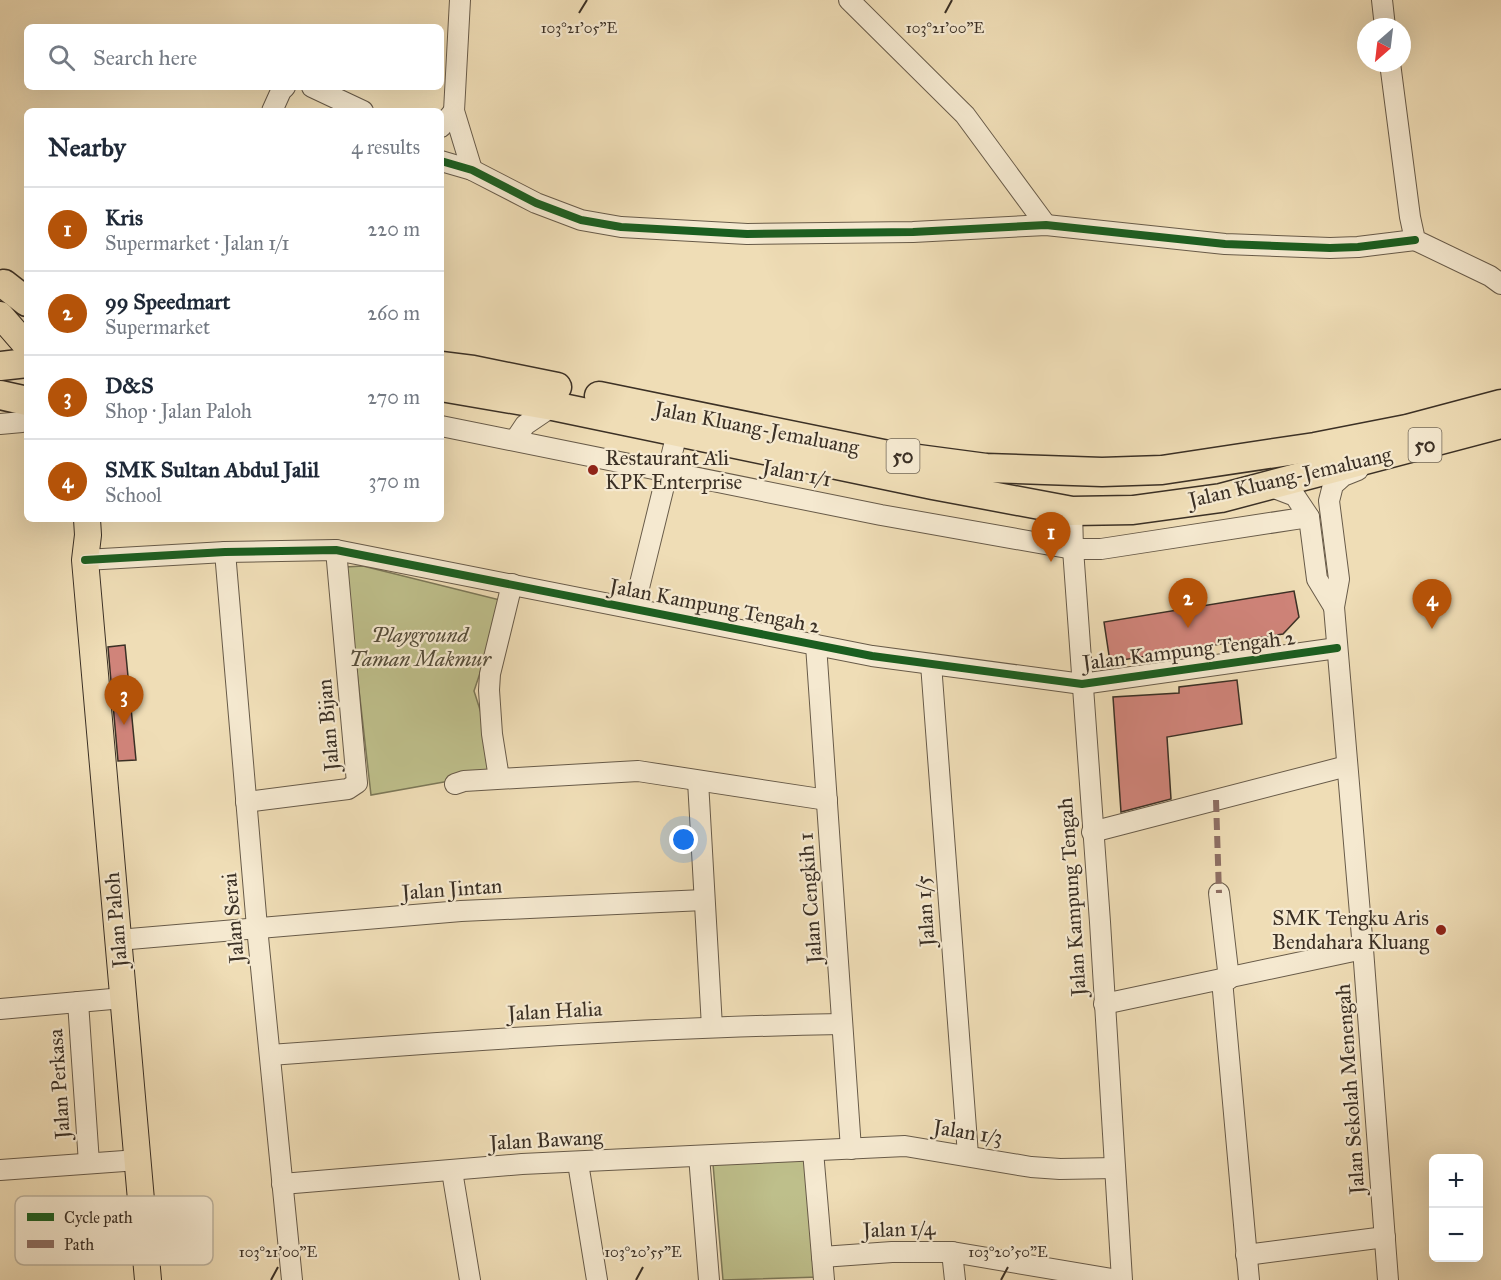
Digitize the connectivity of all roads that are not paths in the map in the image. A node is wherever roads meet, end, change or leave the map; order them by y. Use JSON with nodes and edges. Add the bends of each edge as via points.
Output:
{"nodes":[{"id":1,"x":460,"y":0,"type":"edge"},
{"id":2,"x":849,"y":0,"type":"edge"},
{"id":3,"x":1382,"y":0,"type":"edge"},
{"id":4,"x":1384,"y":18,"type":"edge"},
{"id":5,"x":1391,"y":72,"type":"edge"},
{"id":6,"x":282,"y":90,"type":"edge"},
{"id":7,"x":318,"y":90,"type":"edge"},
{"id":8,"x":273,"y":108,"type":"edge"},
{"id":9,"x":357,"y":108,"type":"edge"},
{"id":10,"x":454,"y":111,"type":"junction"},
{"id":11,"x":444,"y":123,"type":"edge"},
{"id":12,"x":444,"y":161,"type":"edge"},
{"id":13,"x":472,"y":170,"type":"junction"},
{"id":14,"x":1046,"y":225,"type":"junction"},
{"id":15,"x":1415,"y":240,"type":"junction"},
{"id":16,"x":2,"y":282,"type":"edge"},
{"id":17,"x":1501,"y":284,"type":"edge"},
{"id":18,"x":24,"y":300,"type":"edge"},
{"id":19,"x":24,"y":309,"type":"edge"},
{"id":20,"x":0,"y":315,"type":"edge"},
{"id":21,"x":24,"y":343,"type":"edge"},
{"id":22,"x":24,"y":363,"type":"edge"},
{"id":23,"x":0,"y":366,"type":"edge"},
{"id":24,"x":444,"y":366,"type":"edge"},
{"id":25,"x":24,"y":387,"type":"edge"},
{"id":26,"x":0,"y":388,"type":"edge"},
{"id":27,"x":444,"y":388,"type":"edge"},
{"id":28,"x":0,"y":395,"type":"edge"},
{"id":29,"x":1501,"y":404,"type":"edge"},
{"id":30,"x":553,"y":406,"type":"junction"},
{"id":31,"x":24,"y":410,"type":"edge"},
{"id":32,"x":24,"y":412,"type":"edge"},
{"id":33,"x":0,"y":424,"type":"edge"},
{"id":34,"x":1501,"y":424,"type":"edge"},
{"id":35,"x":444,"y":427,"type":"edge"},
{"id":36,"x":677,"y":433,"type":"junction"},
{"id":37,"x":515,"y":440,"type":"junction"},
{"id":38,"x":1403,"y":450,"type":"junction"},
{"id":39,"x":668,"y":472,"type":"junction"},
{"id":40,"x":1269,"y":486,"type":"junction"},
{"id":41,"x":1072,"y":512,"type":"junction"},
{"id":42,"x":1309,"y":516,"type":"junction"},
{"id":43,"x":72,"y":522,"type":"edge"},
{"id":44,"x":87,"y":522,"type":"edge"},
{"id":45,"x":1073,"y":549,"type":"junction"},
{"id":46,"x":336,"y":550,"type":"junction"},
{"id":47,"x":225,"y":552,"type":"junction"},
{"id":48,"x":85,"y":560,"type":"junction"},
{"id":49,"x":512,"y":584,"type":"junction"},
{"id":50,"x":1334,"y":607,"type":"junction"},
{"id":51,"x":634,"y":608,"type":"junction"},
{"id":52,"x":816,"y":645,"type":"junction"},
{"id":53,"x":1337,"y":648,"type":"junction"},
{"id":54,"x":931,"y":664,"type":"junction"},
{"id":55,"x":1082,"y":684,"type":"junction"},
{"id":56,"x":1347,"y":766,"type":"junction"},
{"id":57,"x":499,"y":778,"type":"junction"},
{"id":58,"x":698,"y":780,"type":"junction"},
{"id":59,"x":455,"y":784,"type":"dead end"},
{"id":60,"x":826,"y":800,"type":"junction"},
{"id":61,"x":246,"y":802,"type":"junction"},
{"id":62,"x":1092,"y":832,"type":"junction"},
{"id":63,"x":1219,"y":893,"type":"dead end"},
{"id":64,"x":704,"y":900,"type":"junction"},
{"id":65,"x":257,"y":927,"type":"junction"},
{"id":66,"x":118,"y":940,"type":"junction"},
{"id":67,"x":1363,"y":949,"type":"junction"},
{"id":68,"x":1225,"y":979,"type":"junction"},
{"id":69,"x":123,"y":998,"type":"junction"},
{"id":70,"x":78,"y":1002,"type":"junction"},
{"id":71,"x":1104,"y":1004,"type":"junction"},
{"id":72,"x":0,"y":1009,"type":"edge"},
{"id":73,"x":842,"y":1024,"type":"junction"},
{"id":74,"x":712,"y":1027,"type":"junction"},
{"id":75,"x":270,"y":1055,"type":"junction"},
{"id":76,"x":851,"y":1149,"type":"junction"},
{"id":77,"x":813,"y":1151,"type":"junction"},
{"id":78,"x":968,"y":1155,"type":"junction"},
{"id":79,"x":699,"y":1156,"type":"junction"},
{"id":80,"x":138,"y":1160,"type":"junction"},
{"id":81,"x":578,"y":1162,"type":"junction"},
{"id":82,"x":88,"y":1163,"type":"junction"},
{"id":83,"x":1115,"y":1168,"type":"junction"},
{"id":84,"x":0,"y":1170,"type":"edge"},
{"id":85,"x":452,"y":1171,"type":"junction"},
{"id":86,"x":282,"y":1184,"type":"junction"},
{"id":87,"x":141,"y":1196,"type":"edge"},
{"id":88,"x":1385,"y":1237,"type":"junction"},
{"id":89,"x":952,"y":1252,"type":"junction"},
{"id":90,"x":1246,"y":1255,"type":"junction"},
{"id":91,"x":822,"y":1257,"type":"junction"},
{"id":92,"x":147,"y":1265,"type":"edge"},
{"id":93,"x":1085,"y":1277,"type":"edge"},
{"id":94,"x":148,"y":1280,"type":"edge"},
{"id":95,"x":292,"y":1280,"type":"edge"},
{"id":96,"x":470,"y":1280,"type":"edge"},
{"id":97,"x":597,"y":1280,"type":"edge"},
{"id":98,"x":709,"y":1280,"type":"edge"},
{"id":99,"x":824,"y":1280,"type":"edge"},
{"id":100,"x":955,"y":1280,"type":"edge"},
{"id":101,"x":1120,"y":1280,"type":"edge"},
{"id":102,"x":1249,"y":1280,"type":"edge"},
{"id":103,"x":1388,"y":1280,"type":"edge"}],
"edges":[{"from":1,"to":10,"type":"street"},
{"from":2,"to":14,"type":"street","via":[[965,115]]},
{"from":3,"to":4,"type":"street"},
{"from":5,"to":15,"type":"street"},
{"from":6,"to":8,"type":"street"},
{"from":7,"to":9,"type":"street"},
{"from":10,"to":11,"type":"street"},
{"from":10,"to":13,"type":"street"},
{"from":12,"to":13,"type":"street"},
{"from":13,"to":14,"type":"street","via":[[536,203],[581,220],[621,227],[747,234]]},
{"from":14,"to":15,"type":"street","via":[[1225,244],[1306,248]]},
{"from":15,"to":17,"type":"street"},
{"from":16,"to":18,"type":"highway"},
{"from":16,"to":19,"type":"main road"},
{"from":20,"to":21,"type":"main road"},
{"from":22,"to":23,"type":"highway"},
{"from":24,"to":29,"type":"highway","name":"Jalan Kluang-Jemaluang","number":"50","via":[[888,454],[986,468],[1162,470],[1315,447],[1407,429]]},
{"from":25,"to":26,"type":"highway"},
{"from":27,"to":30,"type":"highway","name":"Jalan Kluang-Jemaluang","number":"50"},
{"from":28,"to":31,"type":"highway"},
{"from":30,"to":36,"type":"highway","name":"Jalan Kluang-Jemaluang","number":"50"},
{"from":30,"to":37,"type":"street","via":[[525,425]]},
{"from":32,"to":33,"type":"street"},
{"from":34,"to":38,"type":"highway","name":"Jalan Kluang-Jemaluang","number":"50"},
{"from":35,"to":37,"type":"street","name":"Jalan 1/1"},
{"from":36,"to":39,"type":"street"},
{"from":36,"to":41,"type":"highway","name":"Jalan Kluang-Jemaluang","number":"50"},
{"from":37,"to":39,"type":"street","name":"Jalan 1/1"},
{"from":38,"to":40,"type":"highway","name":"Jalan Kluang-Jemaluang","number":"50"},
{"from":38,"to":50,"type":"street","name":"Jalan Sekolah Menengah","via":[[1343,476],[1333,485],[1329,501],[1339,579]]},
{"from":39,"to":45,"type":"street","name":"Jalan 1/1"},
{"from":39,"to":51,"type":"street"},
{"from":40,"to":41,"type":"highway","name":"Jalan Kluang-Jemaluang","number":"50","via":[[1221,498],[1133,510]]},
{"from":40,"to":42,"type":"street","via":[[1295,496]]},
{"from":41,"to":45,"type":"street","name":"Jalan Kampung Tengah"},
{"from":42,"to":45,"type":"street","name":"Jalan 1/1","via":[[1101,549]]},
{"from":42,"to":50,"type":"street","name":"Jalan Sekolah Menengah","via":[[1317,579]]},
{"from":43,"to":48,"type":"main road","name":"Jalan Paloh"},
{"from":44,"to":48,"type":"main road","name":"Jalan Paloh"},
{"from":45,"to":55,"type":"street","name":"Jalan Kampung Tengah"},
{"from":46,"to":47,"type":"street","name":"Jalan Kampung Tengah 2"},
{"from":46,"to":49,"type":"street","name":"Jalan Kampung Tengah 2"},
{"from":46,"to":61,"type":"street","name":"Jalan Bijan","via":[[357,783],[348,789]]},
{"from":47,"to":48,"type":"street","name":"Jalan Kampung Tengah 2"},
{"from":47,"to":61,"type":"street","name":"Jalan Serai"},
{"from":48,"to":66,"type":"main road","name":"Jalan Paloh"},
{"from":49,"to":51,"type":"street","name":"Jalan Kampung Tengah 2"},
{"from":49,"to":57,"type":"street","via":[[490,674],[492,734]]},
{"from":50,"to":53,"type":"street","name":"Jalan Sekolah Menengah"},
{"from":51,"to":52,"type":"street","name":"Jalan Kampung Tengah 2"},
{"from":52,"to":54,"type":"street","name":"Jalan Kampung Tengah 2"},
{"from":52,"to":60,"type":"street","name":"Jalan Cengkih 1"},
{"from":53,"to":55,"type":"street","name":"Jalan Kampung Tengah 2"},
{"from":53,"to":56,"type":"street","name":"Jalan Sekolah Menengah"},
{"from":54,"to":55,"type":"street","name":"Jalan Kampung Tengah 2"},
{"from":54,"to":78,"type":"street","name":"Jalan 1/5"},
{"from":55,"to":62,"type":"street","name":"Jalan Kampung Tengah"},
{"from":56,"to":62,"type":"street"},
{"from":56,"to":67,"type":"street","name":"Jalan Sekolah Menengah"},
{"from":57,"to":58,"type":"street","via":[[624,771]]},
{"from":57,"to":59,"type":"street"},
{"from":58,"to":60,"type":"street"},
{"from":58,"to":64,"type":"street"},
{"from":60,"to":73,"type":"street","name":"Jalan Cengkih 1"},
{"from":61,"to":65,"type":"street","name":"Jalan Serai"},
{"from":62,"to":71,"type":"street","name":"Jalan Kampung Tengah"},
{"from":63,"to":68,"type":"street"},
{"from":64,"to":65,"type":"street","name":"Jalan Jintan","via":[[461,911]]},
{"from":64,"to":74,"type":"street"},
{"from":65,"to":66,"type":"street","name":"Jalan Jintan"},
{"from":65,"to":75,"type":"street","name":"Jalan Serai"},
{"from":66,"to":69,"type":"main road","name":"Jalan Paloh"},
{"from":67,"to":68,"type":"street"},
{"from":67,"to":88,"type":"street","name":"Jalan Sekolah Menengah"},
{"from":68,"to":71,"type":"street"},
{"from":68,"to":90,"type":"street"},
{"from":69,"to":70,"type":"street"},
{"from":69,"to":80,"type":"main road","name":"Jalan Paloh"},
{"from":70,"to":72,"type":"street"},
{"from":70,"to":82,"type":"street","name":"Jalan Perkasa"},
{"from":71,"to":83,"type":"street","name":"Jalan Kampung Tengah"},
{"from":73,"to":74,"type":"street","name":"Jalan Halia"},
{"from":73,"to":76,"type":"street","name":"Jalan Cengkih 1"},
{"from":74,"to":75,"type":"street","name":"Jalan Halia"},
{"from":75,"to":86,"type":"street","name":"Jalan Serai"},
{"from":76,"to":77,"type":"street","name":"Jalan 1/3"},
{"from":76,"to":78,"type":"street","name":"Jalan 1/3","via":[[905,1146]]},
{"from":77,"to":79,"type":"street","name":"Jalan Bawang"},
{"from":77,"to":91,"type":"street"},
{"from":78,"to":83,"type":"street","name":"Jalan 1/3","via":[[1060,1170]]},
{"from":79,"to":81,"type":"street","name":"Jalan Bawang"},
{"from":79,"to":98,"type":"street"},
{"from":80,"to":82,"type":"street"},
{"from":80,"to":87,"type":"main road","name":"Jalan Paloh"},
{"from":81,"to":85,"type":"street","name":"Jalan Bawang"},
{"from":81,"to":97,"type":"street"},
{"from":82,"to":84,"type":"street"},
{"from":83,"to":101,"type":"street","name":"Jalan Kampung Tengah"},
{"from":85,"to":86,"type":"street","name":"Jalan Bawang"},
{"from":85,"to":96,"type":"street"},
{"from":86,"to":95,"type":"street","name":"Jalan Serai"},
{"from":88,"to":90,"type":"street"},
{"from":88,"to":103,"type":"street","name":"Jalan Sekolah Menengah"},
{"from":89,"to":91,"type":"street","name":"Jalan 1/4"},
{"from":89,"to":93,"type":"street","name":"Jalan 1/4"},
{"from":89,"to":100,"type":"street"},
{"from":90,"to":102,"type":"street"},
{"from":91,"to":99,"type":"street"},
{"from":92,"to":94,"type":"main road","name":"Jalan Paloh"},
{"from":93,"to":101,"type":"street","name":"Jalan 1/4"}]}
